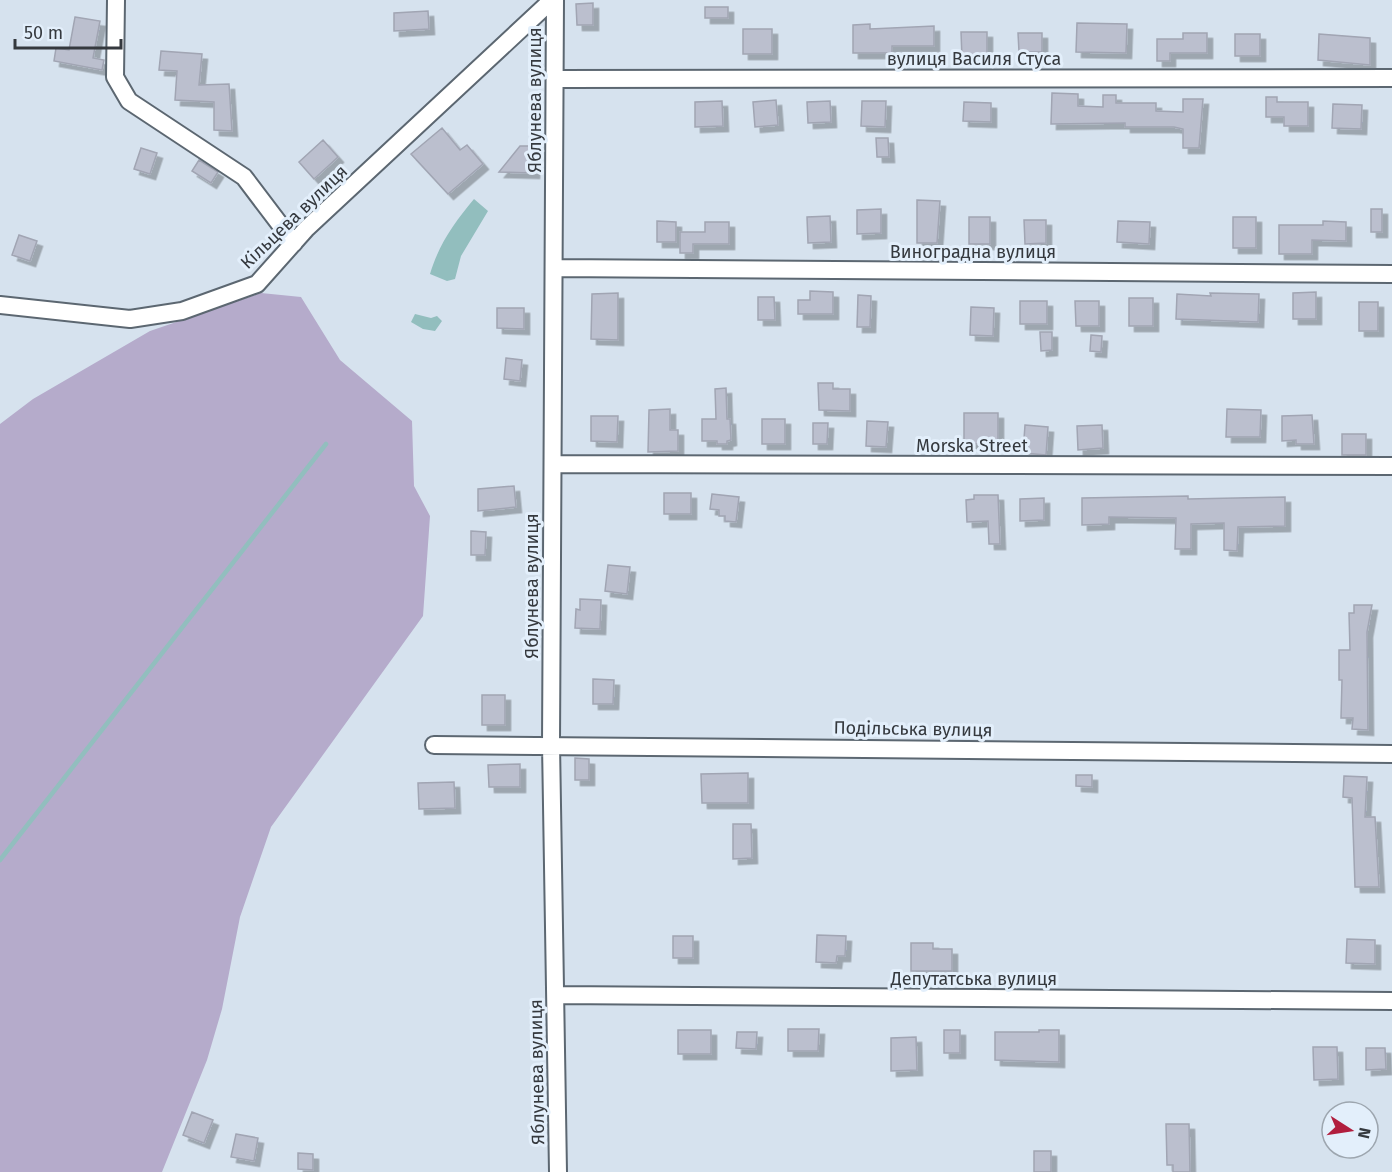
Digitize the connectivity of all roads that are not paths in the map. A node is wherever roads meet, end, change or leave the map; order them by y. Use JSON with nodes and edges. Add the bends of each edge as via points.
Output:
{"nodes":[{"id":1,"x":116,"y":0,"type":"edge"},
{"id":2,"x":554,"y":0,"type":"edge"},
{"id":3,"x":1392,"y":78,"type":"edge"},
{"id":4,"x":556,"y":79,"type":"junction"},
{"id":5,"x":294,"y":243,"type":"junction"},
{"id":6,"x":555,"y":268,"type":"junction"},
{"id":7,"x":1392,"y":274,"type":"edge"},
{"id":8,"x":0,"y":305,"type":"edge"},
{"id":9,"x":553,"y":464,"type":"junction"},
{"id":10,"x":1392,"y":466,"type":"edge"},
{"id":11,"x":551,"y":744,"type":"junction"},
{"id":12,"x":434,"y":745,"type":"dead end"},
{"id":13,"x":1392,"y":754,"type":"edge"},
{"id":14,"x":556,"y":995,"type":"junction"},
{"id":15,"x":1392,"y":1001,"type":"edge"},
{"id":16,"x":558,"y":1172,"type":"edge"}],
"edges":[{"from":1,"to":5,"type":"street","via":[[115,77],[129,101],[244,177]]},
{"from":2,"to":4,"type":"street","name":"Яблунева вулиця"},
{"from":2,"to":5,"type":"street","name":"Кільцева вулиця"},
{"from":3,"to":4,"type":"street","name":"вулиця Василя Стуса"},
{"from":4,"to":6,"type":"street","name":"Яблунева вулиця"},
{"from":5,"to":8,"type":"street","name":"Кільцева вулиця","via":[[257,284],[182,311],[130,319]]},
{"from":6,"to":7,"type":"street","name":"Виноградна вулиця"},
{"from":6,"to":9,"type":"street","name":"Яблунева вулиця"},
{"from":9,"to":10,"type":"street","name":"Morska Street"},
{"from":9,"to":11,"type":"street","name":"Яблунева вулиця"},
{"from":11,"to":12,"type":"street","name":"Подільська вулиця"},
{"from":11,"to":13,"type":"street","name":"Подільська вулиця"},
{"from":11,"to":14,"type":"street","name":"Яблунева вулиця"},
{"from":14,"to":15,"type":"street","name":"Депутатська вулиця"},
{"from":14,"to":16,"type":"street","name":"Яблунева вулиця"}]}
